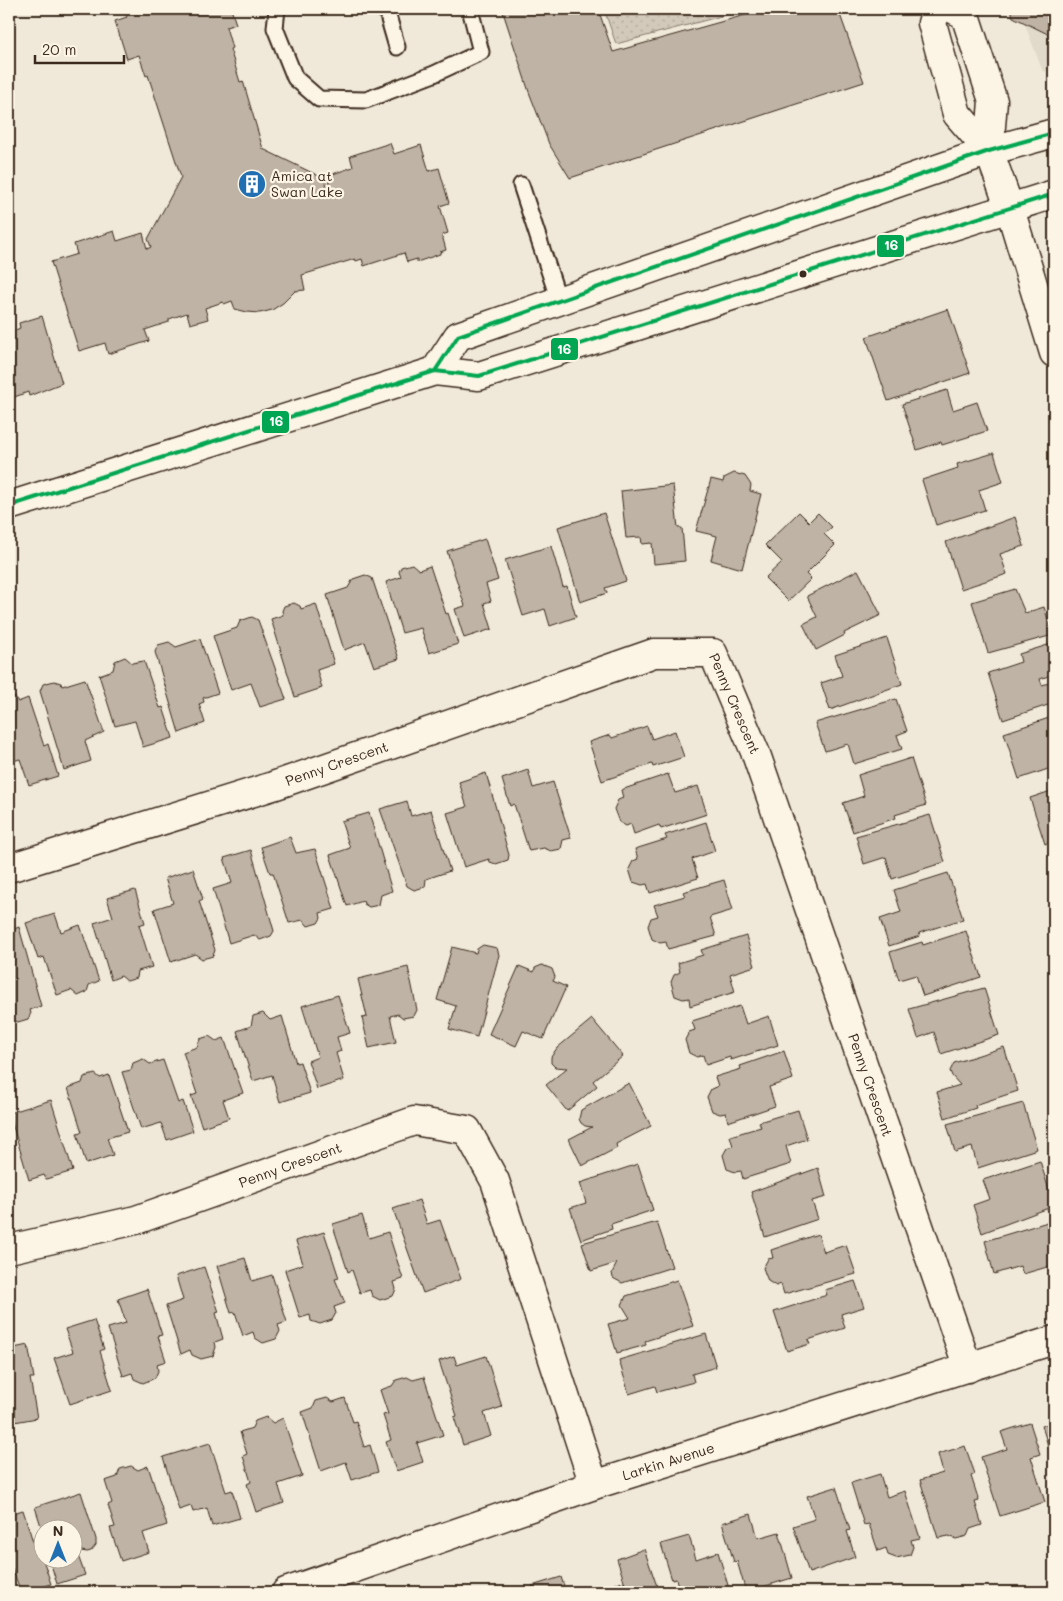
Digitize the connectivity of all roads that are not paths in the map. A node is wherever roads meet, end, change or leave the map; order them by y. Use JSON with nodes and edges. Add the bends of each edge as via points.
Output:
{"nodes":[{"id":1,"x":276,"y":9,"type":"edge"},
{"id":2,"x":386,"y":9,"type":"edge"},
{"id":3,"x":470,"y":9,"type":"edge"},
{"id":4,"x":937,"y":9,"type":"edge"},
{"id":5,"x":954,"y":9,"type":"edge"},
{"id":6,"x":397,"y":47,"type":"dead end"},
{"id":7,"x":1054,"y":133,"type":"edge"},
{"id":8,"x":989,"y":151,"type":"junction"},
{"id":9,"x":521,"y":185,"type":"dead end"},
{"id":10,"x":1054,"y":194,"type":"edge"},
{"id":11,"x":1010,"y":209,"type":"junction"},
{"id":12,"x":559,"y":301,"type":"junction"},
{"id":13,"x":1054,"y":353,"type":"edge"},
{"id":14,"x":435,"y":371,"type":"junction"},
{"id":15,"x":9,"y":506,"type":"edge"},
{"id":16,"x":9,"y":868,"type":"edge"},
{"id":17,"x":9,"y":1249,"type":"edge"},
{"id":18,"x":1054,"y":1340,"type":"edge"},
{"id":19,"x":968,"y":1368,"type":"junction"},
{"id":20,"x":594,"y":1485,"type":"junction"},
{"id":21,"x":286,"y":1592,"type":"edge"}],
"edges":[{"from":1,"to":3,"type":"lane","via":[[275,28],[295,78],[319,99],[366,100],[481,52]]},
{"from":2,"to":6,"type":"lane"},
{"from":4,"to":8,"type":"street","via":[[932,23],[957,114]]},
{"from":5,"to":8,"type":"street","via":[[964,15],[993,101]]},
{"from":7,"to":8,"type":"street"},
{"from":8,"to":11,"type":"street"},
{"from":8,"to":12,"type":"street"},
{"from":9,"to":12,"type":"lane"},
{"from":10,"to":11,"type":"street"},
{"from":11,"to":13,"type":"street"},
{"from":11,"to":14,"type":"street","via":[[479,376]]},
{"from":12,"to":14,"type":"street","via":[[458,336]]},
{"from":14,"to":15,"type":"street"},
{"from":16,"to":19,"type":"street","name":"Penny Crescent","via":[[273,786],[654,653],[713,653],[756,754]]},
{"from":17,"to":20,"type":"street","name":"Penny Crescent","via":[[136,1220],[414,1121],[467,1130],[495,1181]]},
{"from":18,"to":19,"type":"street","name":"Larkin Avenue"},
{"from":19,"to":20,"type":"street","name":"Larkin Avenue"},
{"from":20,"to":21,"type":"street","name":"Larkin Avenue"}]}
